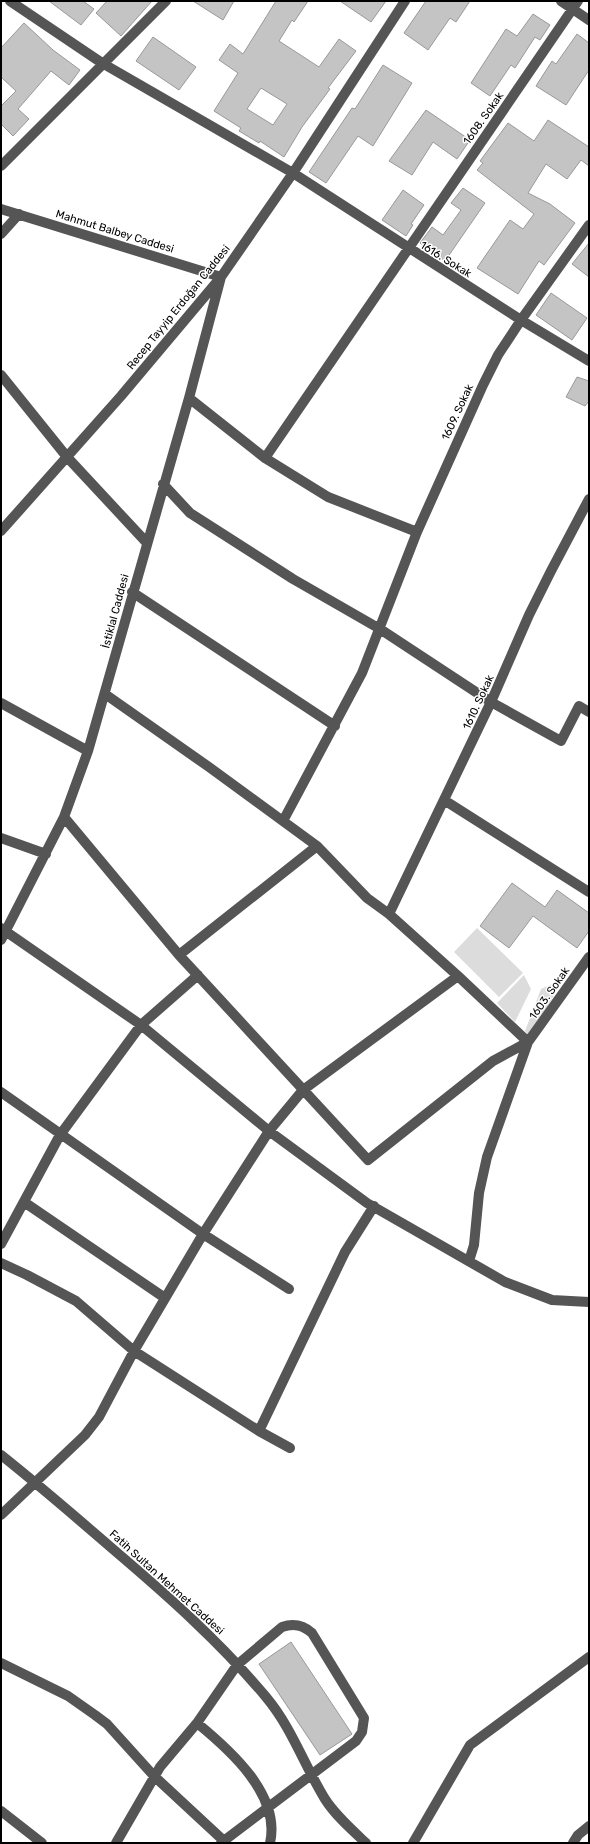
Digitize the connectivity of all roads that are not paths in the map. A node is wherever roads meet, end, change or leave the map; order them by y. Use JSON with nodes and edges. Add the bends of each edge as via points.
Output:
{"nodes":[{"id":1,"x":10,"y":1,"type":"edge"},
{"id":2,"x":166,"y":1,"type":"edge"},
{"id":3,"x":405,"y":1,"type":"edge"},
{"id":4,"x":561,"y":1,"type":"edge"},
{"id":5,"x":575,"y":5,"type":"edge"},
{"id":6,"x":589,"y":20,"type":"edge"},
{"id":7,"x":102,"y":64,"type":"junction"},
{"id":8,"x":1,"y":166,"type":"edge"},
{"id":9,"x":293,"y":174,"type":"junction"},
{"id":10,"x":1,"y":209,"type":"edge"},
{"id":11,"x":19,"y":214,"type":"junction"},
{"id":12,"x":589,"y":224,"type":"edge"},
{"id":13,"x":1,"y":234,"type":"edge"},
{"id":14,"x":408,"y":248,"type":"junction"},
{"id":15,"x":221,"y":277,"type":"junction"},
{"id":16,"x":521,"y":320,"type":"junction"},
{"id":17,"x":589,"y":361,"type":"edge"},
{"id":18,"x":1,"y":375,"type":"edge"},
{"id":19,"x":189,"y":398,"type":"junction"},
{"id":20,"x":67,"y":457,"type":"junction"},
{"id":21,"x":265,"y":458,"type":"junction"},
{"id":22,"x":163,"y":484,"type":"junction"},
{"id":23,"x":589,"y":501,"type":"edge"},
{"id":24,"x":1,"y":531,"type":"edge"},
{"id":25,"x":417,"y":532,"type":"junction"},
{"id":26,"x":147,"y":543,"type":"junction"},
{"id":27,"x":132,"y":592,"type":"junction"},
{"id":28,"x":380,"y":629,"type":"junction"},
{"id":29,"x":105,"y":694,"type":"junction"},
{"id":30,"x":491,"y":702,"type":"junction"},
{"id":31,"x":1,"y":703,"type":"edge"},
{"id":32,"x":589,"y":712,"type":"edge"},
{"id":33,"x":335,"y":726,"type":"junction"},
{"id":34,"x":88,"y":751,"type":"junction"},
{"id":35,"x":444,"y":800,"type":"junction"},
{"id":36,"x":64,"y":817,"type":"junction"},
{"id":37,"x":283,"y":821,"type":"junction"},
{"id":38,"x":1,"y":838,"type":"edge"},
{"id":39,"x":317,"y":846,"type":"junction"},
{"id":40,"x":46,"y":854,"type":"junction"},
{"id":41,"x":589,"y":892,"type":"edge"},
{"id":42,"x":389,"y":914,"type":"junction"},
{"id":43,"x":4,"y":929,"type":"edge"},
{"id":44,"x":1,"y":940,"type":"edge"},
{"id":45,"x":179,"y":955,"type":"junction"},
{"id":46,"x":589,"y":957,"type":"edge"},
{"id":47,"x":198,"y":975,"type":"junction"},
{"id":48,"x":458,"y":976,"type":"junction"},
{"id":49,"x":142,"y":1025,"type":"junction"},
{"id":50,"x":528,"y":1042,"type":"junction"},
{"id":51,"x":303,"y":1090,"type":"junction"},
{"id":52,"x":1,"y":1092,"type":"edge"},
{"id":53,"x":269,"y":1131,"type":"junction"},
{"id":54,"x":60,"y":1135,"type":"junction"},
{"id":55,"x":24,"y":1202,"type":"junction"},
{"id":56,"x":374,"y":1206,"type":"junction"},
{"id":57,"x":203,"y":1234,"type":"junction"},
{"id":58,"x":1,"y":1244,"type":"edge"},
{"id":59,"x":470,"y":1261,"type":"junction"},
{"id":60,"x":1,"y":1263,"type":"edge"},
{"id":61,"x":289,"y":1290,"type":"dead end"},
{"id":62,"x":165,"y":1298,"type":"junction"},
{"id":63,"x":589,"y":1302,"type":"edge"},
{"id":64,"x":134,"y":1351,"type":"junction"},
{"id":65,"x":259,"y":1431,"type":"junction"},
{"id":66,"x":290,"y":1448,"type":"dead end"},
{"id":67,"x":1,"y":1455,"type":"edge"},
{"id":68,"x":35,"y":1482,"type":"junction"},
{"id":69,"x":1,"y":1515,"type":"edge"},
{"id":70,"x":589,"y":1658,"type":"edge"},
{"id":71,"x":1,"y":1663,"type":"edge"},
{"id":72,"x":237,"y":1665,"type":"junction"},
{"id":73,"x":197,"y":1723,"type":"junction"},
{"id":74,"x":311,"y":1774,"type":"junction"},
{"id":75,"x":154,"y":1776,"type":"junction"},
{"id":76,"x":268,"y":1807,"type":"junction"},
{"id":77,"x":1,"y":1811,"type":"edge"},
{"id":78,"x":589,"y":1826,"type":"edge"},
{"id":79,"x":223,"y":1842,"type":"edge"},
{"id":80,"x":42,"y":1843,"type":"edge"},
{"id":81,"x":116,"y":1843,"type":"edge"},
{"id":82,"x":270,"y":1843,"type":"edge"},
{"id":83,"x":366,"y":1843,"type":"edge"},
{"id":84,"x":413,"y":1843,"type":"edge"},
{"id":85,"x":573,"y":1843,"type":"edge"}],
"edges":[{"from":1,"to":7,"type":"street","name":"1616. Sokak"},
{"from":2,"to":7,"type":"street"},
{"from":3,"to":9,"type":"street","name":"Recep Tayyip Erdoğan Caddesi"},
{"from":4,"to":5,"type":"street"},
{"from":5,"to":6,"type":"street"},
{"from":5,"to":14,"type":"street","name":"1608. Sokak"},
{"from":7,"to":8,"type":"street"},
{"from":7,"to":9,"type":"street","name":"1616. Sokak"},
{"from":9,"to":14,"type":"street","name":"1616. Sokak"},
{"from":9,"to":15,"type":"street","name":"Recep Tayyip Erdoğan Caddesi"},
{"from":10,"to":11,"type":"street","name":"Mahmut Balbey Caddesi"},
{"from":11,"to":13,"type":"street"},
{"from":11,"to":15,"type":"street","name":"Mahmut Balbey Caddesi"},
{"from":12,"to":16,"type":"street","name":"1609. Sokak"},
{"from":14,"to":16,"type":"street","name":"1616. Sokak"},
{"from":14,"to":21,"type":"street","name":"1608. Sokak"},
{"from":15,"to":19,"type":"street","name":"İstiklal Caddesi"},
{"from":15,"to":20,"type":"street","name":"Recep Tayyip Erdoğan Caddesi"},
{"from":16,"to":17,"type":"street","name":"1616. Sokak"},
{"from":16,"to":25,"type":"street","name":"1609. Sokak","via":[[498,355],[483,385]]},
{"from":18,"to":20,"type":"street"},
{"from":19,"to":21,"type":"street"},
{"from":19,"to":22,"type":"street","name":"İstiklal Caddesi"},
{"from":20,"to":24,"type":"street","name":"Recep Tayyip Erdoğan Caddesi"},
{"from":20,"to":26,"type":"street"},
{"from":21,"to":25,"type":"street","via":[[328,496]]},
{"from":22,"to":26,"type":"street","name":"İstiklal Caddesi"},
{"from":22,"to":28,"type":"street","via":[[190,513],[293,580]]},
{"from":23,"to":30,"type":"street","name":"1610. Sokak","via":[[544,583]]},
{"from":25,"to":28,"type":"street","name":"1609. Sokak"},
{"from":26,"to":27,"type":"street","name":"İstiklal Caddesi"},
{"from":27,"to":29,"type":"street","name":"İstiklal Caddesi"},
{"from":27,"to":33,"type":"street"},
{"from":28,"to":30,"type":"street"},
{"from":28,"to":33,"type":"street","name":"1609. Sokak","via":[[362,673]]},
{"from":29,"to":34,"type":"street","name":"İstiklal Caddesi"},
{"from":29,"to":37,"type":"street"},
{"from":30,"to":32,"type":"street","via":[[561,740],[579,706]]},
{"from":30,"to":35,"type":"street","name":"1610. Sokak"},
{"from":31,"to":34,"type":"street"},
{"from":33,"to":37,"type":"street","name":"1609. Sokak"},
{"from":34,"to":36,"type":"street","name":"İstiklal Caddesi"},
{"from":35,"to":41,"type":"street"},
{"from":35,"to":42,"type":"street","name":"1610. Sokak"},
{"from":36,"to":40,"type":"street","name":"İstiklal Caddesi"},
{"from":36,"to":45,"type":"street"},
{"from":37,"to":39,"type":"street"},
{"from":38,"to":40,"type":"street"},
{"from":39,"to":42,"type":"street","via":[[367,898]]},
{"from":39,"to":45,"type":"street"},
{"from":40,"to":43,"type":"street","name":"İstiklal Caddesi"},
{"from":42,"to":48,"type":"street"},
{"from":43,"to":44,"type":"street","name":"İstiklal Caddesi"},
{"from":43,"to":49,"type":"street"},
{"from":45,"to":47,"type":"street"},
{"from":46,"to":50,"type":"street","name":"1603. Sokak"},
{"from":47,"to":49,"type":"street"},
{"from":47,"to":51,"type":"street"},
{"from":48,"to":50,"type":"street"},
{"from":48,"to":51,"type":"street"},
{"from":49,"to":53,"type":"street"},
{"from":49,"to":54,"type":"street"},
{"from":50,"to":51,"type":"street","via":[[493,1061],[368,1160]]},
{"from":50,"to":59,"type":"street","via":[[487,1158],[479,1193]]},
{"from":51,"to":53,"type":"street"},
{"from":52,"to":54,"type":"street"},
{"from":53,"to":56,"type":"street"},
{"from":53,"to":57,"type":"street"},
{"from":54,"to":55,"type":"street"},
{"from":54,"to":57,"type":"street"},
{"from":55,"to":58,"type":"street"},
{"from":55,"to":62,"type":"street"},
{"from":56,"to":59,"type":"street"},
{"from":56,"to":65,"type":"street","via":[[345,1252]]},
{"from":57,"to":61,"type":"street"},
{"from":57,"to":62,"type":"street"},
{"from":59,"to":63,"type":"street","via":[[505,1282],[552,1300]]},
{"from":60,"to":64,"type":"street","via":[[76,1302]]},
{"from":62,"to":64,"type":"street"},
{"from":64,"to":65,"type":"street"},
{"from":64,"to":68,"type":"street","via":[[99,1417],[85,1435]]},
{"from":65,"to":66,"type":"street"},
{"from":67,"to":68,"type":"street","name":"Fatih Sultan Mehmet Caddesi"},
{"from":68,"to":69,"type":"street"},
{"from":68,"to":72,"type":"street","name":"Fatih Sultan Mehmet Caddesi","via":[[195,1621]]},
{"from":70,"to":84,"type":"street","via":[[470,1745]]},
{"from":71,"to":75,"type":"street","via":[[84,1706],[107,1724]]},
{"from":72,"to":73,"type":"street"},
{"from":72,"to":74,"type":"street","name":"Fatih Sultan Mehmet Caddesi","via":[[267,1697],[285,1722]]},
{"from":72,"to":74,"type":"street","via":[[282,1627],[302,1626],[312,1633],[364,1718],[364,1725],[356,1741]]},
{"from":73,"to":75,"type":"street"},
{"from":73,"to":76,"type":"street","via":[[248,1772]]},
{"from":74,"to":76,"type":"street"},
{"from":74,"to":83,"type":"street","name":"Fatih Sultan Mehmet Caddesi","via":[[325,1800]]},
{"from":75,"to":79,"type":"street"},
{"from":75,"to":81,"type":"street"},
{"from":76,"to":79,"type":"street"},
{"from":76,"to":82,"type":"street","via":[[273,1824]]},
{"from":77,"to":80,"type":"street"},
{"from":78,"to":85,"type":"street"}]}
